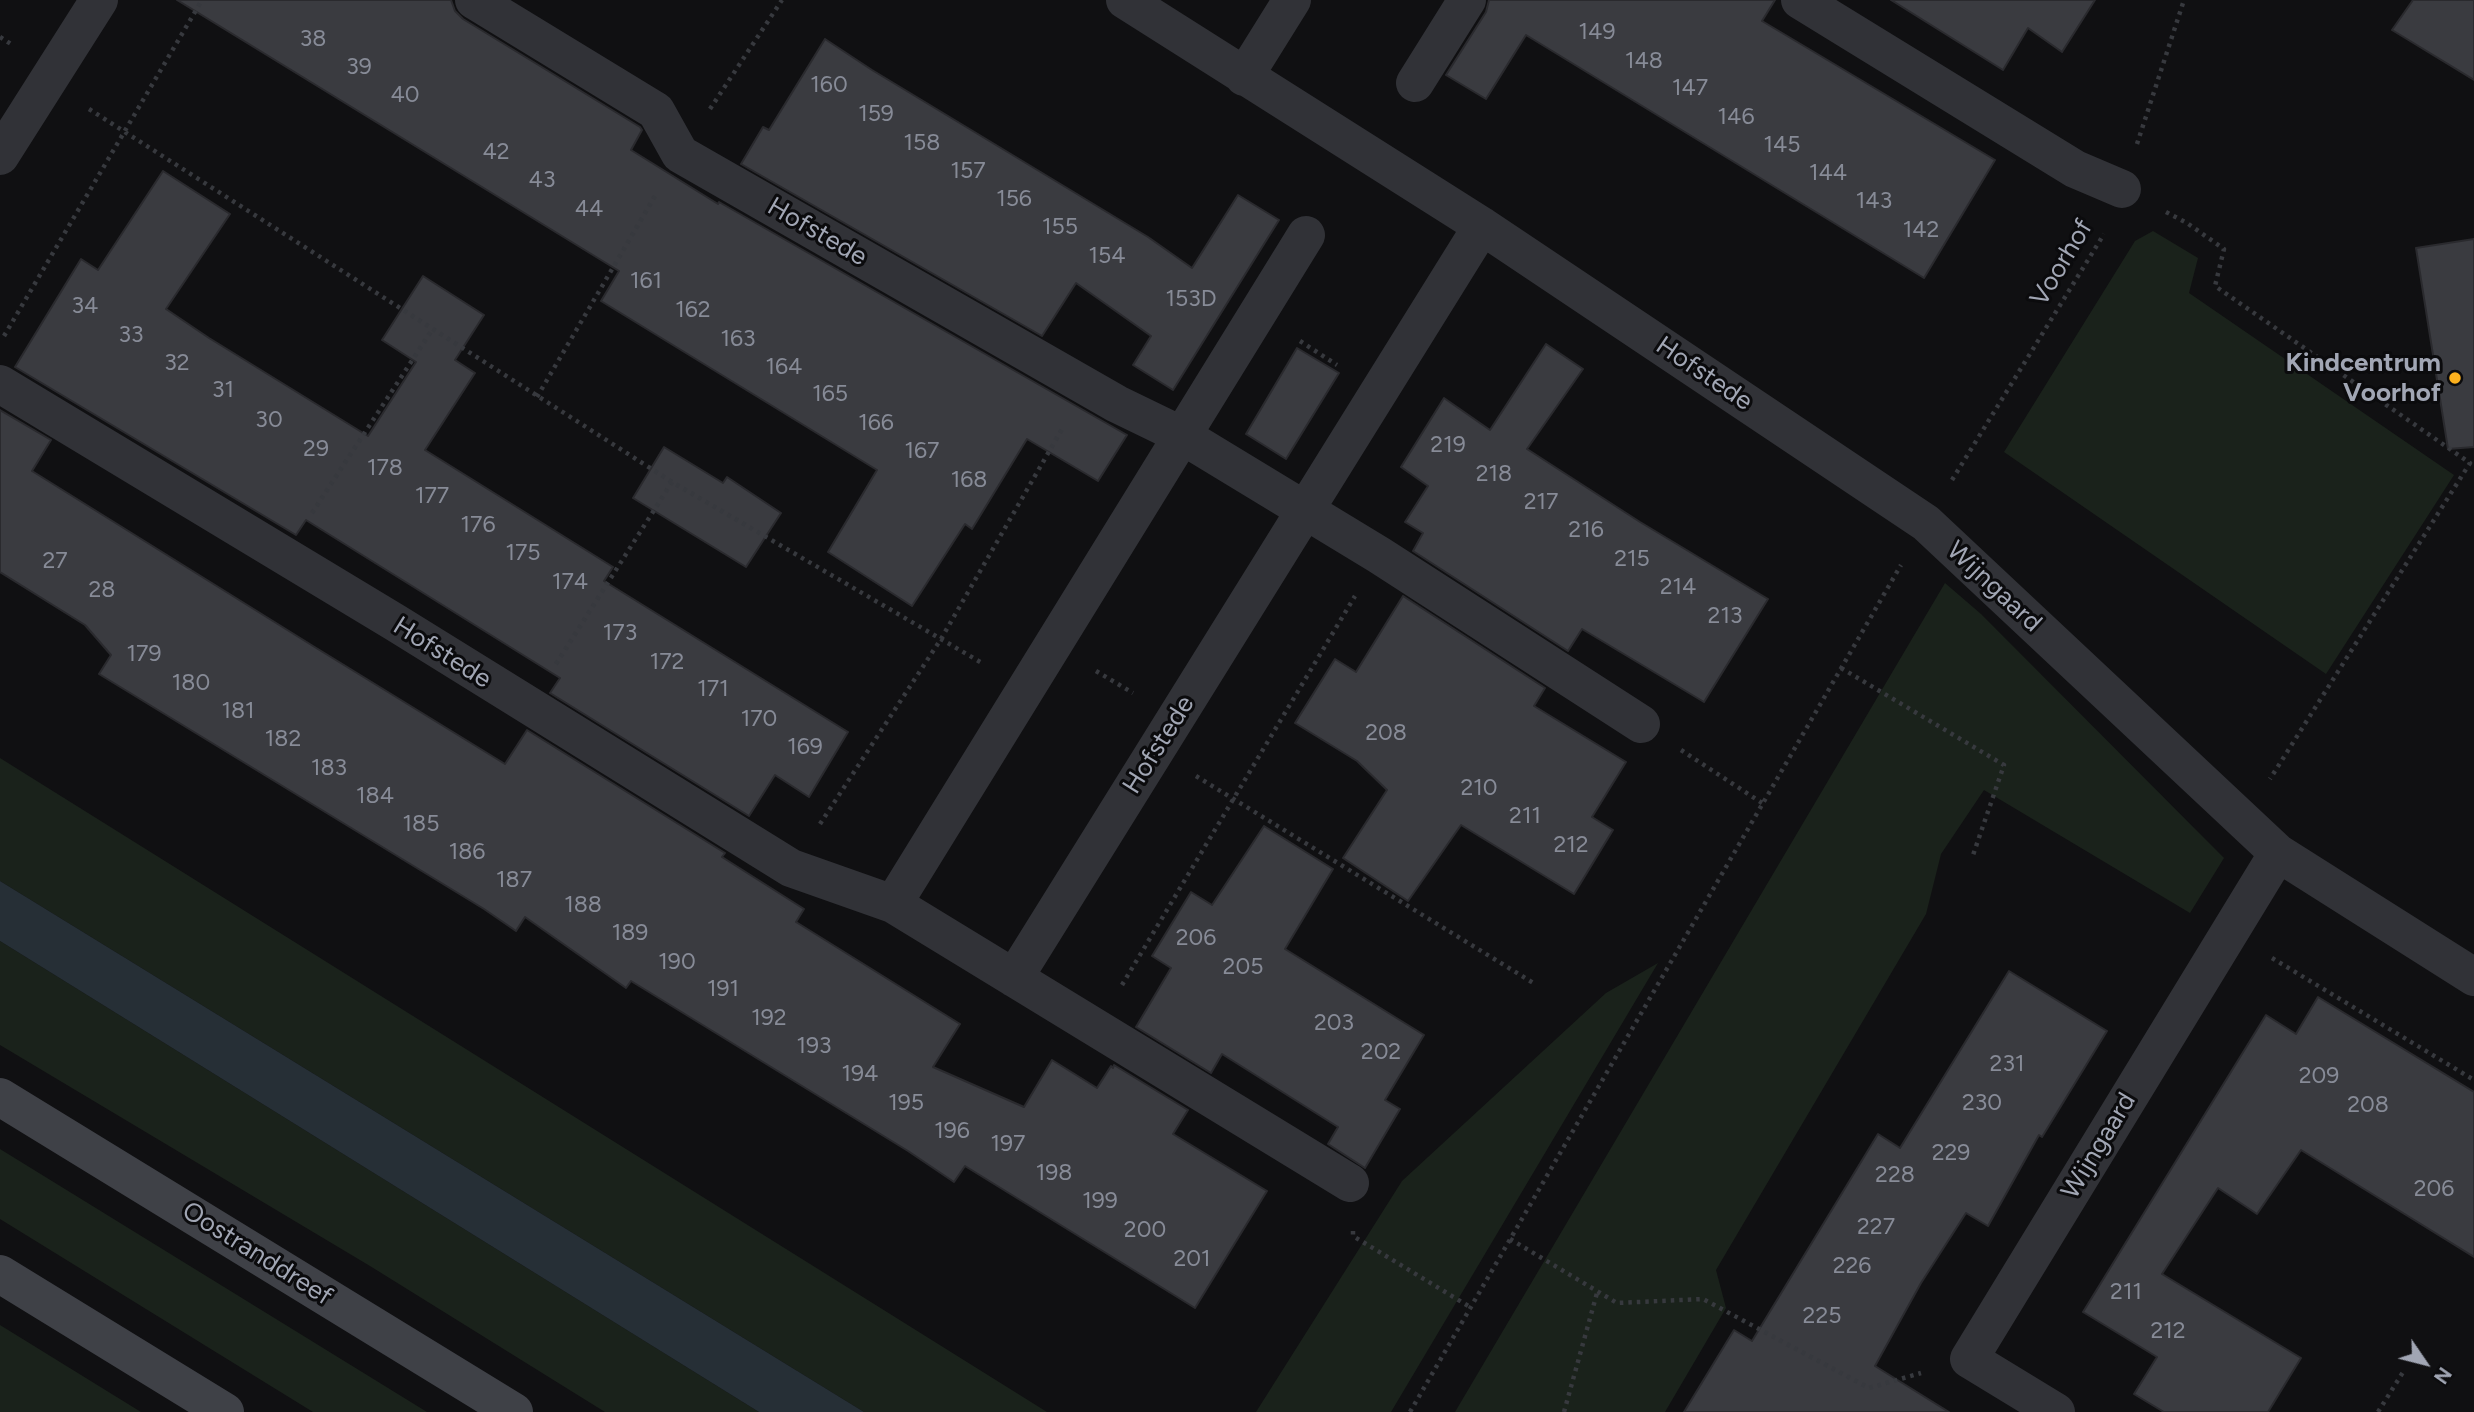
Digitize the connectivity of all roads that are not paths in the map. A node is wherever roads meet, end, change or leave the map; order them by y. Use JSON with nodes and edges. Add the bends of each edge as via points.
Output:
{"nodes":[{"id":1,"x":99,"y":0,"type":"edge"},
{"id":2,"x":474,"y":0,"type":"edge"},
{"id":3,"x":1125,"y":0,"type":"edge"},
{"id":4,"x":1292,"y":0,"type":"edge"},
{"id":5,"x":1467,"y":0,"type":"edge"},
{"id":6,"x":1800,"y":0,"type":"edge"},
{"id":7,"x":1244,"y":77,"type":"junction"},
{"id":8,"x":1415,"y":83,"type":"dead end"},
{"id":9,"x":0,"y":156,"type":"edge"},
{"id":10,"x":2122,"y":189,"type":"road end"},
{"id":11,"x":1482,"y":226,"type":"junction"},
{"id":12,"x":1306,"y":235,"type":"dead end"},
{"id":13,"x":0,"y":384,"type":"edge"},
{"id":14,"x":1183,"y":436,"type":"junction"},
{"id":15,"x":1304,"y":511,"type":"junction"},
{"id":16,"x":1926,"y":523,"type":"joint"},
{"id":17,"x":1641,"y":724,"type":"road end"},
{"id":18,"x":2278,"y":853,"type":"junction"},
{"id":19,"x":893,"y":904,"type":"junction"},
{"id":20,"x":2474,"y":976,"type":"edge"},
{"id":21,"x":1014,"y":978,"type":"junction"},
{"id":22,"x":0,"y":1097,"type":"edge"},
{"id":23,"x":1350,"y":1183,"type":"dead end"},
{"id":24,"x":0,"y":1274,"type":"edge"},
{"id":25,"x":225,"y":1412,"type":"edge"},
{"id":26,"x":514,"y":1412,"type":"edge"},
{"id":27,"x":2056,"y":1412,"type":"edge"}],
"edges":[{"from":1,"to":9,"type":"street"},
{"from":2,"to":14,"type":"street","name":"Hofstede","via":[[656,110],[681,154],[1117,404]]},
{"from":3,"to":7,"type":"street","name":"Hofstede"},
{"from":4,"to":7,"type":"street"},
{"from":5,"to":8,"type":"street"},
{"from":6,"to":10,"type":"street","via":[[2075,169]]},
{"from":7,"to":11,"type":"street","name":"Hofstede"},
{"from":11,"to":15,"type":"street","name":"Hofstede"},
{"from":11,"to":16,"type":"street","name":"Hofstede"},
{"from":12,"to":14,"type":"street"},
{"from":13,"to":19,"type":"street","name":"Hofstede","via":[[791,869]]},
{"from":14,"to":15,"type":"street","name":"Hofstede"},
{"from":14,"to":19,"type":"street"},
{"from":15,"to":17,"type":"street","name":"Hofstede"},
{"from":15,"to":21,"type":"street","name":"Hofstede"},
{"from":16,"to":18,"type":"street","name":"Wijngaard"},
{"from":18,"to":20,"type":"street","name":"Wijngaard"},
{"from":18,"to":27,"type":"street","name":"Wijngaard","via":[[1969,1359]]},
{"from":19,"to":21,"type":"street","name":"Hofstede"},
{"from":21,"to":23,"type":"street","name":"Hofstede"},
{"from":22,"to":26,"type":"main road","name":"Oostranddreef"},
{"from":24,"to":25,"type":"main road"}]}
